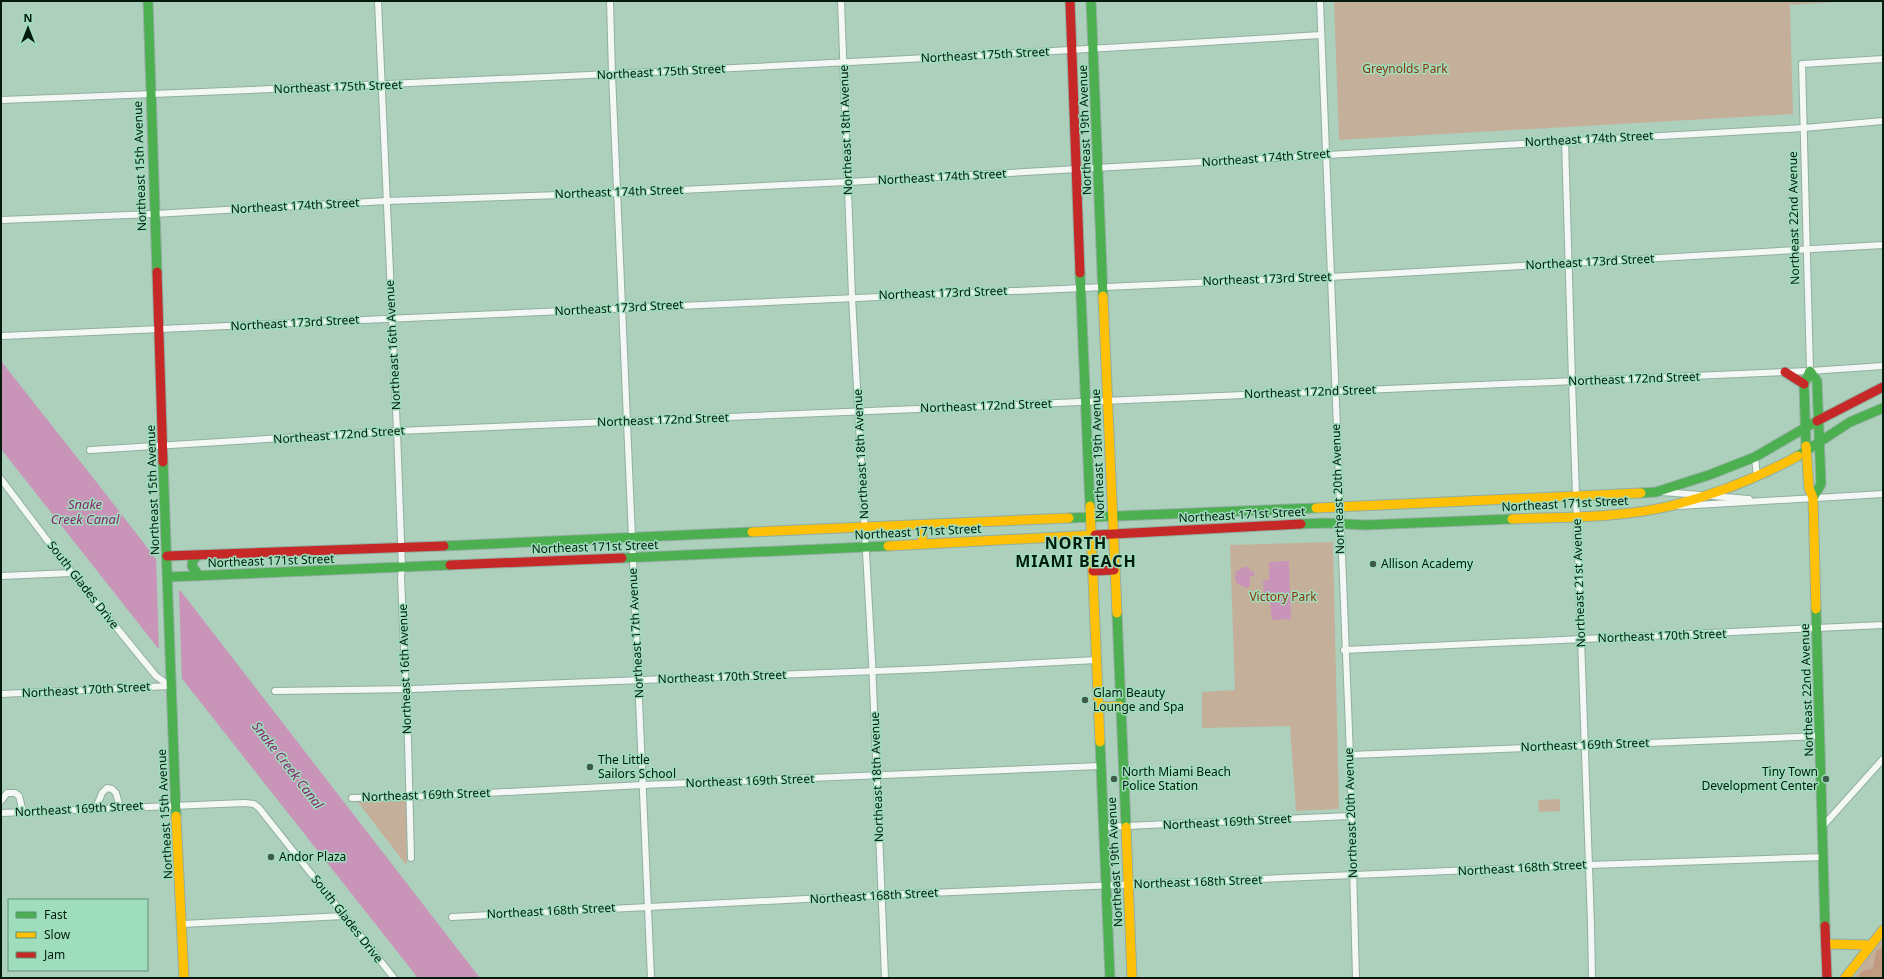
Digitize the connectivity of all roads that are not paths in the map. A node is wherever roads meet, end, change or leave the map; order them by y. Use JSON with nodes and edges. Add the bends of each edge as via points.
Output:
{"nodes":[{"id":1,"x":148,"y":1,"type":"edge"},
{"id":2,"x":378,"y":1,"type":"edge"},
{"id":3,"x":610,"y":1,"type":"edge"},
{"id":4,"x":841,"y":1,"type":"edge"},
{"id":5,"x":1070,"y":1,"type":"edge"},
{"id":6,"x":1091,"y":1,"type":"edge"},
{"id":7,"x":1320,"y":1,"type":"edge"},
{"id":8,"x":1321,"y":35,"type":"junction"},
{"id":9,"x":1094,"y":49,"type":"junction"},
{"id":10,"x":1071,"y":51,"type":"junction"},
{"id":11,"x":1883,"y":59,"type":"edge"},
{"id":12,"x":843,"y":63,"type":"junction"},
{"id":13,"x":612,"y":74,"type":"junction"},
{"id":14,"x":380,"y":85,"type":"junction"},
{"id":15,"x":150,"y":94,"type":"junction"},
{"id":16,"x":1,"y":100,"type":"edge"},
{"id":17,"x":1883,"y":121,"type":"edge"},
{"id":18,"x":1804,"y":128,"type":"junction"},
{"id":19,"x":1565,"y":140,"type":"junction"},
{"id":20,"x":1327,"y":154,"type":"junction"},
{"id":21,"x":1098,"y":169,"type":"junction"},
{"id":22,"x":1076,"y":170,"type":"junction"},
{"id":23,"x":848,"y":182,"type":"junction"},
{"id":24,"x":618,"y":193,"type":"junction"},
{"id":25,"x":386,"y":201,"type":"junction"},
{"id":26,"x":154,"y":214,"type":"junction"},
{"id":27,"x":1,"y":220,"type":"edge"},
{"id":28,"x":1883,"y":245,"type":"edge"},
{"id":29,"x":1806,"y":249,"type":"junction"},
{"id":30,"x":1569,"y":264,"type":"junction"},
{"id":31,"x":1330,"y":277,"type":"junction"},
{"id":32,"x":1103,"y":286,"type":"junction"},
{"id":33,"x":1080,"y":287,"type":"junction"},
{"id":34,"x":852,"y":297,"type":"junction"},
{"id":35,"x":623,"y":307,"type":"junction"},
{"id":36,"x":391,"y":318,"type":"junction"},
{"id":37,"x":159,"y":330,"type":"junction"},
{"id":38,"x":2,"y":336,"type":"dead end"},
{"id":39,"x":1883,"y":366,"type":"edge"},
{"id":40,"x":1810,"y":371,"type":"junction"},
{"id":41,"x":1785,"y":372,"type":"junction"},
{"id":42,"x":1572,"y":381,"type":"junction"},
{"id":43,"x":1804,"y":384,"type":"junction"},
{"id":44,"x":1883,"y":387,"type":"edge"},
{"id":45,"x":1334,"y":391,"type":"junction"},
{"id":46,"x":1108,"y":401,"type":"junction"},
{"id":47,"x":1086,"y":402,"type":"junction"},
{"id":48,"x":1883,"y":408,"type":"edge"},
{"id":49,"x":859,"y":411,"type":"junction"},
{"id":50,"x":627,"y":421,"type":"junction"},
{"id":51,"x":1819,"y":421,"type":"junction"},
{"id":52,"x":1805,"y":429,"type":"junction"},
{"id":53,"x":397,"y":431,"type":"junction"},
{"id":54,"x":1818,"y":444,"type":"junction"},
{"id":55,"x":164,"y":446,"type":"junction"},
{"id":56,"x":90,"y":450,"type":"dead end"},
{"id":57,"x":1806,"y":452,"type":"junction"},
{"id":58,"x":1755,"y":457,"type":"junction"},
{"id":59,"x":1757,"y":477,"type":"junction"},
{"id":60,"x":1,"y":479,"type":"edge"},
{"id":61,"x":1656,"y":492,"type":"junction"},
{"id":62,"x":1883,"y":494,"type":"edge"},
{"id":63,"x":1708,"y":495,"type":"junction"},
{"id":64,"x":1577,"y":497,"type":"junction"},
{"id":65,"x":1813,"y":498,"type":"junction"},
{"id":66,"x":1758,"y":500,"type":"junction"},
{"id":67,"x":1669,"y":506,"type":"junction"},
{"id":68,"x":1339,"y":507,"type":"junction"},
{"id":69,"x":1112,"y":516,"type":"junction"},
{"id":70,"x":1578,"y":516,"type":"junction"},
{"id":71,"x":1091,"y":517,"type":"junction"},
{"id":72,"x":1014,"y":521,"type":"junction"},
{"id":73,"x":1340,"y":524,"type":"junction"},
{"id":74,"x":921,"y":525,"type":"junction"},
{"id":75,"x":865,"y":527,"type":"junction"},
{"id":76,"x":1113,"y":533,"type":"junction"},
{"id":77,"x":1091,"y":535,"type":"junction"},
{"id":78,"x":632,"y":537,"type":"junction"},
{"id":79,"x":1015,"y":538,"type":"junction"},
{"id":80,"x":923,"y":544,"type":"junction"},
{"id":81,"x":866,"y":546,"type":"junction"},
{"id":82,"x":401,"y":548,"type":"junction"},
{"id":83,"x":167,"y":556,"type":"junction"},
{"id":84,"x":197,"y":556,"type":"junction"},
{"id":85,"x":633,"y":558,"type":"junction"},
{"id":86,"x":402,"y":568,"type":"junction"},
{"id":87,"x":1114,"y":570,"type":"junction"},
{"id":88,"x":1093,"y":571,"type":"junction"},
{"id":89,"x":72,"y":573,"type":"junction"},
{"id":90,"x":170,"y":574,"type":"junction"},
{"id":91,"x":1,"y":576,"type":"edge"},
{"id":92,"x":199,"y":576,"type":"junction"},
{"id":93,"x":1883,"y":625,"type":"edge"},
{"id":94,"x":1817,"y":629,"type":"junction"},
{"id":95,"x":1581,"y":639,"type":"junction"},
{"id":96,"x":1344,"y":650,"type":"junction"},
{"id":97,"x":1096,"y":660,"type":"junction"},
{"id":98,"x":872,"y":671,"type":"junction"},
{"id":99,"x":639,"y":680,"type":"junction"},
{"id":100,"x":170,"y":681,"type":"junction"},
{"id":101,"x":405,"y":689,"type":"junction"},
{"id":102,"x":275,"y":691,"type":"dead end"},
{"id":103,"x":1,"y":694,"type":"edge"},
{"id":104,"x":1098,"y":706,"type":"junction"},
{"id":105,"x":1120,"y":706,"type":"junction"},
{"id":106,"x":1821,"y":736,"type":"junction"},
{"id":107,"x":1584,"y":745,"type":"junction"},
{"id":108,"x":1350,"y":755,"type":"junction"},
{"id":109,"x":1883,"y":759,"type":"edge"},
{"id":110,"x":1100,"y":766,"type":"junction"},
{"id":111,"x":876,"y":776,"type":"junction"},
{"id":112,"x":643,"y":785,"type":"junction"},
{"id":113,"x":409,"y":797,"type":"junction"},
{"id":114,"x":352,"y":798,"type":"dead end"},
{"id":115,"x":1,"y":801,"type":"edge"},
{"id":116,"x":177,"y":804,"type":"junction"},
{"id":117,"x":254,"y":804,"type":"joint"},
{"id":118,"x":120,"y":807,"type":"junction"},
{"id":119,"x":96,"y":808,"type":"junction"},
{"id":120,"x":23,"y":812,"type":"junction"},
{"id":121,"x":1,"y":813,"type":"edge"},
{"id":122,"x":1350,"y":816,"type":"junction"},
{"id":123,"x":1125,"y":826,"type":"junction"},
{"id":124,"x":1823,"y":826,"type":"junction"},
{"id":125,"x":1103,"y":827,"type":"junction"},
{"id":126,"x":1824,"y":857,"type":"junction"},
{"id":127,"x":411,"y":858,"type":"dead end"},
{"id":128,"x":1589,"y":865,"type":"junction"},
{"id":129,"x":1352,"y":876,"type":"junction"},
{"id":130,"x":1128,"y":885,"type":"junction"},
{"id":131,"x":1106,"y":886,"type":"junction"},
{"id":132,"x":882,"y":895,"type":"junction"},
{"id":133,"x":648,"y":906,"type":"junction"},
{"id":134,"x":344,"y":916,"type":"junction"},
{"id":135,"x":452,"y":917,"type":"dead end"},
{"id":136,"x":182,"y":924,"type":"junction"},
{"id":137,"x":1883,"y":930,"type":"edge"},
{"id":138,"x":1827,"y":944,"type":"junction"},
{"id":139,"x":1870,"y":945,"type":"junction"},
{"id":140,"x":1860,"y":957,"type":"junction"},
{"id":141,"x":184,"y":978,"type":"edge"},
{"id":142,"x":394,"y":978,"type":"edge"},
{"id":143,"x":652,"y":978,"type":"edge"},
{"id":144,"x":885,"y":978,"type":"edge"},
{"id":145,"x":1110,"y":978,"type":"edge"},
{"id":146,"x":1132,"y":978,"type":"edge"},
{"id":147,"x":1356,"y":978,"type":"edge"},
{"id":148,"x":1592,"y":978,"type":"edge"},
{"id":149,"x":1827,"y":978,"type":"edge"},
{"id":150,"x":1846,"y":978,"type":"edge"},
{"id":151,"x":1851,"y":978,"type":"edge"}],
"edges":[{"from":1,"to":15,"type":"street","name":"Northeast 15th Avenue"},
{"from":2,"to":14,"type":"street","name":"Northeast 16th Avenue"},
{"from":3,"to":13,"type":"street","name":"Northeast 17th Avenue"},
{"from":4,"to":12,"type":"street","name":"Northeast 18th Avenue"},
{"from":5,"to":10,"type":"street","name":"Northeast 19th Avenue"},
{"from":6,"to":9,"type":"street","name":"Northeast 19th Avenue"},
{"from":7,"to":8,"type":"street","name":"Northeast 20th Avenue"},
{"from":8,"to":9,"type":"street","name":"Northeast 175th Street"},
{"from":8,"to":20,"type":"street","name":"Northeast 20th Avenue"},
{"from":9,"to":10,"type":"street","name":"Northeast 175th Street"},
{"from":9,"to":21,"type":"street","name":"Northeast 19th Avenue"},
{"from":10,"to":12,"type":"street","name":"Northeast 175th Street"},
{"from":10,"to":22,"type":"street","name":"Northeast 19th Avenue"},
{"from":11,"to":18,"type":"street","name":"Northeast 22nd Avenue","via":[[1802,64]]},
{"from":12,"to":13,"type":"street","name":"Northeast 175th Street"},
{"from":12,"to":23,"type":"street","name":"Northeast 18th Avenue"},
{"from":13,"to":14,"type":"street","name":"Northeast 175th Street"},
{"from":13,"to":24,"type":"street","name":"Northeast 17th Avenue"},
{"from":14,"to":15,"type":"street","name":"Northeast 175th Street"},
{"from":14,"to":25,"type":"street","name":"Northeast 16th Avenue"},
{"from":15,"to":16,"type":"street","name":"Northeast 175th Street"},
{"from":15,"to":26,"type":"street","name":"Northeast 15th Avenue"},
{"from":17,"to":18,"type":"street","name":"Northeast 174th Street"},
{"from":18,"to":19,"type":"street","name":"Northeast 174th Street"},
{"from":18,"to":29,"type":"street","name":"Northeast 22nd Avenue"},
{"from":19,"to":20,"type":"street","name":"Northeast 174th Street"},
{"from":19,"to":30,"type":"street","name":"Northeast 21st Avenue"},
{"from":20,"to":21,"type":"street","name":"Northeast 174th Street"},
{"from":20,"to":31,"type":"street","name":"Northeast 20th Avenue"},
{"from":21,"to":22,"type":"street","name":"Northeast 174th Street"},
{"from":21,"to":32,"type":"street","name":"Northeast 19th Avenue"},
{"from":22,"to":23,"type":"street","name":"Northeast 174th Street"},
{"from":22,"to":33,"type":"street","name":"Northeast 19th Avenue"},
{"from":23,"to":24,"type":"street","name":"Northeast 174th Street"},
{"from":23,"to":34,"type":"street","name":"Northeast 18th Avenue"},
{"from":24,"to":25,"type":"street","name":"Northeast 174th Street"},
{"from":24,"to":35,"type":"street","name":"Northeast 17th Avenue"},
{"from":25,"to":26,"type":"street","name":"Northeast 174th Street"},
{"from":25,"to":36,"type":"street","name":"Northeast 16th Avenue"},
{"from":26,"to":27,"type":"street","name":"Northeast 174th Street"},
{"from":26,"to":37,"type":"street","name":"Northeast 15th Avenue"},
{"from":28,"to":29,"type":"street","name":"Northeast 173rd Street"},
{"from":29,"to":30,"type":"street","name":"Northeast 173rd Street"},
{"from":29,"to":40,"type":"street","name":"Northeast 22nd Avenue"},
{"from":30,"to":31,"type":"street","name":"Northeast 173rd Street"},
{"from":30,"to":42,"type":"street","name":"Northeast 21st Avenue"},
{"from":31,"to":32,"type":"street","name":"Northeast 173rd Street"},
{"from":31,"to":45,"type":"street","name":"Northeast 20th Avenue"},
{"from":32,"to":33,"type":"street","name":"Northeast 173rd Street"},
{"from":32,"to":46,"type":"street","name":"Northeast 19th Avenue"},
{"from":33,"to":34,"type":"street","name":"Northeast 173rd Street"},
{"from":33,"to":47,"type":"street","name":"Northeast 19th Avenue"},
{"from":34,"to":35,"type":"street","name":"Northeast 173rd Street"},
{"from":34,"to":49,"type":"street","name":"Northeast 18th Avenue"},
{"from":35,"to":36,"type":"street","name":"Northeast 173rd Street"},
{"from":35,"to":50,"type":"street","name":"Northeast 17th Avenue"},
{"from":36,"to":37,"type":"street","name":"Northeast 173rd Street"},
{"from":36,"to":53,"type":"street","name":"Northeast 16th Avenue"},
{"from":37,"to":38,"type":"street","name":"Northeast 173rd Street"},
{"from":37,"to":55,"type":"street","name":"Northeast 15th Avenue"},
{"from":39,"to":40,"type":"street","name":"Northeast 172nd Street"},
{"from":40,"to":41,"type":"street","name":"Northeast 172nd Street"},
{"from":40,"to":43,"type":"street","name":"Northeast 22nd Avenue"},
{"from":40,"to":51,"type":"street","name":"Northeast 22nd Avenue","via":[[1817,381]]},
{"from":41,"to":42,"type":"street","name":"Northeast 172nd Street"},
{"from":41,"to":43,"type":"street"},
{"from":42,"to":45,"type":"street","name":"Northeast 172nd Street"},
{"from":42,"to":64,"type":"street","name":"Northeast 21st Avenue"},
{"from":43,"to":52,"type":"street","name":"Northeast 22nd Avenue"},
{"from":44,"to":51,"type":"street","name":"Northeast 171st Street"},
{"from":45,"to":46,"type":"street","name":"Northeast 172nd Street"},
{"from":45,"to":68,"type":"street","name":"Northeast 20th Avenue"},
{"from":46,"to":47,"type":"street","name":"Northeast 172nd Street"},
{"from":46,"to":69,"type":"street","name":"Northeast 19th Avenue"},
{"from":47,"to":49,"type":"street","name":"Northeast 172nd Street"},
{"from":47,"to":71,"type":"street","name":"Northeast 19th Avenue"},
{"from":48,"to":54,"type":"street","name":"Northeast 171st Street","via":[[1850,422]]},
{"from":49,"to":50,"type":"street","name":"Northeast 172nd Street"},
{"from":49,"to":75,"type":"street","name":"Northeast 18th Avenue"},
{"from":50,"to":53,"type":"street","name":"Northeast 172nd Street"},
{"from":50,"to":78,"type":"street","name":"Northeast 17th Avenue"},
{"from":51,"to":52,"type":"street","name":"Northeast 171st Street"},
{"from":51,"to":54,"type":"street","name":"Northeast 22nd Avenue"},
{"from":52,"to":57,"type":"street","name":"Northeast 22nd Avenue"},
{"from":52,"to":58,"type":"street","name":"Northeast 171st Street"},
{"from":53,"to":55,"type":"street","name":"Northeast 172nd Street"},
{"from":53,"to":82,"type":"street","name":"Northeast 16th Avenue"},
{"from":54,"to":57,"type":"street","name":"Northeast 171st Street"},
{"from":54,"to":65,"type":"street","name":"Northeast 22nd Avenue","via":[[1821,484]]},
{"from":55,"to":56,"type":"street","name":"Northeast 172nd Street"},
{"from":55,"to":83,"type":"street","name":"Northeast 15th Avenue"},
{"from":57,"to":59,"type":"street","name":"Northeast 171st Street"},
{"from":57,"to":65,"type":"street","name":"Northeast 22nd Avenue","via":[[1809,488]]},
{"from":58,"to":59,"type":"street"},
{"from":58,"to":61,"type":"street","name":"Northeast 171st Street"},
{"from":59,"to":63,"type":"street","name":"Northeast 171st Street"},
{"from":60,"to":89,"type":"street","name":"South Glades Drive"},
{"from":61,"to":63,"type":"street","name":"Northeast 171st Street"},
{"from":61,"to":64,"type":"street","name":"Northeast 171st Street"},
{"from":62,"to":65,"type":"street","name":"Northeast 171st Street"},
{"from":63,"to":66,"type":"street","name":"Northeast 171st Street"},
{"from":63,"to":67,"type":"street","name":"Northeast 171st Street"},
{"from":64,"to":68,"type":"street","name":"Northeast 171st Street"},
{"from":64,"to":70,"type":"street","name":"Northeast 21st Avenue"},
{"from":65,"to":66,"type":"street","name":"Northeast 171st Street"},
{"from":65,"to":94,"type":"street","name":"Northeast 22nd Avenue"},
{"from":66,"to":67,"type":"street","name":"Northeast 171st Street"},
{"from":67,"to":70,"type":"street","name":"Northeast 171st Street","via":[[1634,512]]},
{"from":68,"to":69,"type":"street","name":"Northeast 171st Street"},
{"from":68,"to":73,"type":"street","name":"Northeast 20th Avenue"},
{"from":69,"to":71,"type":"street","name":"Northeast 171st Street"},
{"from":69,"to":76,"type":"street","name":"Northeast 19th Avenue"},
{"from":70,"to":73,"type":"street","name":"Northeast 171st Street"},
{"from":70,"to":95,"type":"street","name":"Northeast 21st Avenue"},
{"from":71,"to":72,"type":"street","name":"Northeast 171st Street"},
{"from":71,"to":77,"type":"street","name":"Northeast 19th Avenue"},
{"from":72,"to":74,"type":"street","name":"Northeast 171st Street"},
{"from":72,"to":79,"type":"street"},
{"from":73,"to":76,"type":"street","name":"Northeast 171st Street"},
{"from":73,"to":96,"type":"street","name":"Northeast 20th Avenue"},
{"from":74,"to":75,"type":"street","name":"Northeast 171st Street"},
{"from":74,"to":80,"type":"street"},
{"from":75,"to":78,"type":"street","name":"Northeast 171st Street"},
{"from":75,"to":81,"type":"street","name":"Northeast 18th Avenue"},
{"from":76,"to":77,"type":"street","name":"Northeast 171st Street"},
{"from":76,"to":87,"type":"street","name":"Northeast 19th Avenue"},
{"from":77,"to":79,"type":"street","name":"Northeast 171st Street"},
{"from":77,"to":88,"type":"street","name":"Northeast 19th Avenue"},
{"from":78,"to":82,"type":"street","name":"Northeast 171st Street"},
{"from":78,"to":85,"type":"street","name":"Northeast 17th Avenue"},
{"from":79,"to":80,"type":"street","name":"Northeast 171st Street"},
{"from":80,"to":81,"type":"street","name":"Northeast 171st Street"},
{"from":81,"to":85,"type":"street","name":"Northeast 171st Street"},
{"from":81,"to":98,"type":"street","name":"Northeast 18th Avenue"},
{"from":82,"to":84,"type":"street","name":"Northeast 171st Street"},
{"from":82,"to":86,"type":"street","name":"Northeast 16th Avenue"},
{"from":83,"to":84,"type":"street","name":"Northeast 171st Street"},
{"from":83,"to":90,"type":"street","name":"Northeast 15th Avenue"},
{"from":84,"to":92,"type":"street","via":[[192,566]]},
{"from":85,"to":86,"type":"street","name":"Northeast 171st Street"},
{"from":85,"to":99,"type":"street","name":"Northeast 17th Avenue"},
{"from":86,"to":92,"type":"street","name":"Northeast 171st Street"},
{"from":86,"to":101,"type":"street","name":"Northeast 16th Avenue"},
{"from":87,"to":88,"type":"street"},
{"from":87,"to":105,"type":"street","name":"Northeast 19th Avenue"},
{"from":88,"to":97,"type":"street","name":"Northeast 19th Avenue"},
{"from":89,"to":91,"type":"street"},
{"from":89,"to":100,"type":"street","name":"South Glades Drive","via":[[156,676]]},
{"from":90,"to":92,"type":"street","name":"Northeast 171st Street"},
{"from":90,"to":100,"type":"street","name":"Northeast 15th Avenue"},
{"from":93,"to":94,"type":"street","name":"Northeast 170th Street"},
{"from":94,"to":95,"type":"street","name":"Northeast 170th Street"},
{"from":94,"to":106,"type":"street","name":"Northeast 22nd Avenue"},
{"from":95,"to":96,"type":"street","name":"Northeast 170th Street"},
{"from":95,"to":107,"type":"street","name":"Northeast 21st Avenue"},
{"from":96,"to":108,"type":"street","name":"Northeast 20th Avenue"},
{"from":97,"to":98,"type":"street","name":"Northeast 170th Street"},
{"from":97,"to":104,"type":"street","name":"Northeast 19th Avenue"},
{"from":98,"to":99,"type":"street","name":"Northeast 170th Street"},
{"from":98,"to":111,"type":"street","name":"Northeast 18th Avenue"},
{"from":99,"to":101,"type":"street","name":"Northeast 170th Street"},
{"from":99,"to":112,"type":"street","name":"Northeast 17th Avenue"},
{"from":100,"to":103,"type":"street","name":"Northeast 170th Street"},
{"from":100,"to":116,"type":"street","name":"Northeast 15th Avenue"},
{"from":101,"to":102,"type":"street","name":"Northeast 170th Street"},
{"from":101,"to":113,"type":"street","name":"Northeast 16th Avenue"},
{"from":104,"to":105,"type":"street"},
{"from":104,"to":110,"type":"street","name":"Northeast 19th Avenue"},
{"from":105,"to":123,"type":"street","name":"Northeast 19th Avenue"},
{"from":106,"to":107,"type":"street","name":"Northeast 169th Street"},
{"from":106,"to":124,"type":"street","name":"Northeast 22nd Avenue"},
{"from":107,"to":108,"type":"street","name":"Northeast 169th Street"},
{"from":107,"to":128,"type":"street","name":"Northeast 21st Avenue"},
{"from":108,"to":122,"type":"street","name":"Northeast 20th Avenue"},
{"from":109,"to":124,"type":"street"},
{"from":110,"to":111,"type":"street","name":"Northeast 169th Street"},
{"from":110,"to":125,"type":"street","name":"Northeast 19th Avenue"},
{"from":111,"to":112,"type":"street","name":"Northeast 169th Street"},
{"from":111,"to":132,"type":"street","name":"Northeast 18th Avenue"},
{"from":112,"to":113,"type":"street","name":"Northeast 169th Street"},
{"from":112,"to":133,"type":"street","name":"Northeast 17th Avenue"},
{"from":113,"to":114,"type":"street","name":"Northeast 169th Street"},
{"from":113,"to":127,"type":"street","name":"Northeast 16th Avenue"},
{"from":115,"to":120,"type":"street","via":[[6,793],[15,792]]},
{"from":116,"to":117,"type":"street","name":"Northeast 169th Street"},
{"from":116,"to":118,"type":"street","name":"Northeast 169th Street"},
{"from":116,"to":136,"type":"street","name":"Northeast 15th Avenue"},
{"from":117,"to":134,"type":"street","name":"South Glades Drive"},
{"from":118,"to":119,"type":"street","name":"Northeast 169th Street"},
{"from":118,"to":119,"type":"street","via":[[116,793],[107,788]]},
{"from":119,"to":120,"type":"street","name":"Northeast 169th Street"},
{"from":120,"to":121,"type":"street","name":"Northeast 169th Street"},
{"from":122,"to":123,"type":"street","name":"Northeast 169th Street"},
{"from":122,"to":129,"type":"street","name":"Northeast 20th Avenue"},
{"from":123,"to":125,"type":"street","name":"Northeast 169th Street"},
{"from":123,"to":130,"type":"street","name":"Northeast 19th Avenue"},
{"from":124,"to":126,"type":"street","name":"Northeast 22nd Avenue"},
{"from":125,"to":131,"type":"street","name":"Northeast 19th Avenue"},
{"from":126,"to":128,"type":"street","name":"Northeast 168th Street"},
{"from":126,"to":138,"type":"street","name":"Northeast 22nd Avenue"},
{"from":128,"to":129,"type":"street","name":"Northeast 168th Street"},
{"from":128,"to":148,"type":"street","name":"Northeast 21st Avenue"},
{"from":129,"to":130,"type":"street","name":"Northeast 168th Street"},
{"from":129,"to":147,"type":"street","name":"Northeast 20th Avenue"},
{"from":130,"to":131,"type":"street","name":"Northeast 168th Street"},
{"from":130,"to":146,"type":"street","name":"Northeast 19th Avenue"},
{"from":131,"to":132,"type":"street","name":"Northeast 168th Street"},
{"from":131,"to":145,"type":"street","name":"Northeast 19th Avenue"},
{"from":132,"to":133,"type":"street","name":"Northeast 168th Street"},
{"from":132,"to":144,"type":"street","name":"Northeast 18th Avenue"},
{"from":133,"to":135,"type":"street","name":"Northeast 168th Street"},
{"from":133,"to":143,"type":"street","name":"Northeast 17th Avenue"},
{"from":134,"to":136,"type":"street"},
{"from":134,"to":142,"type":"street","name":"South Glades Drive"},
{"from":136,"to":141,"type":"street","name":"Northeast 15th Avenue"},
{"from":137,"to":139,"type":"street"},
{"from":138,"to":139,"type":"street"},
{"from":138,"to":149,"type":"street","name":"Northeast 22nd Avenue"},
{"from":139,"to":140,"type":"street"},
{"from":140,"to":150,"type":"street"},
{"from":140,"to":151,"type":"street"}]}
